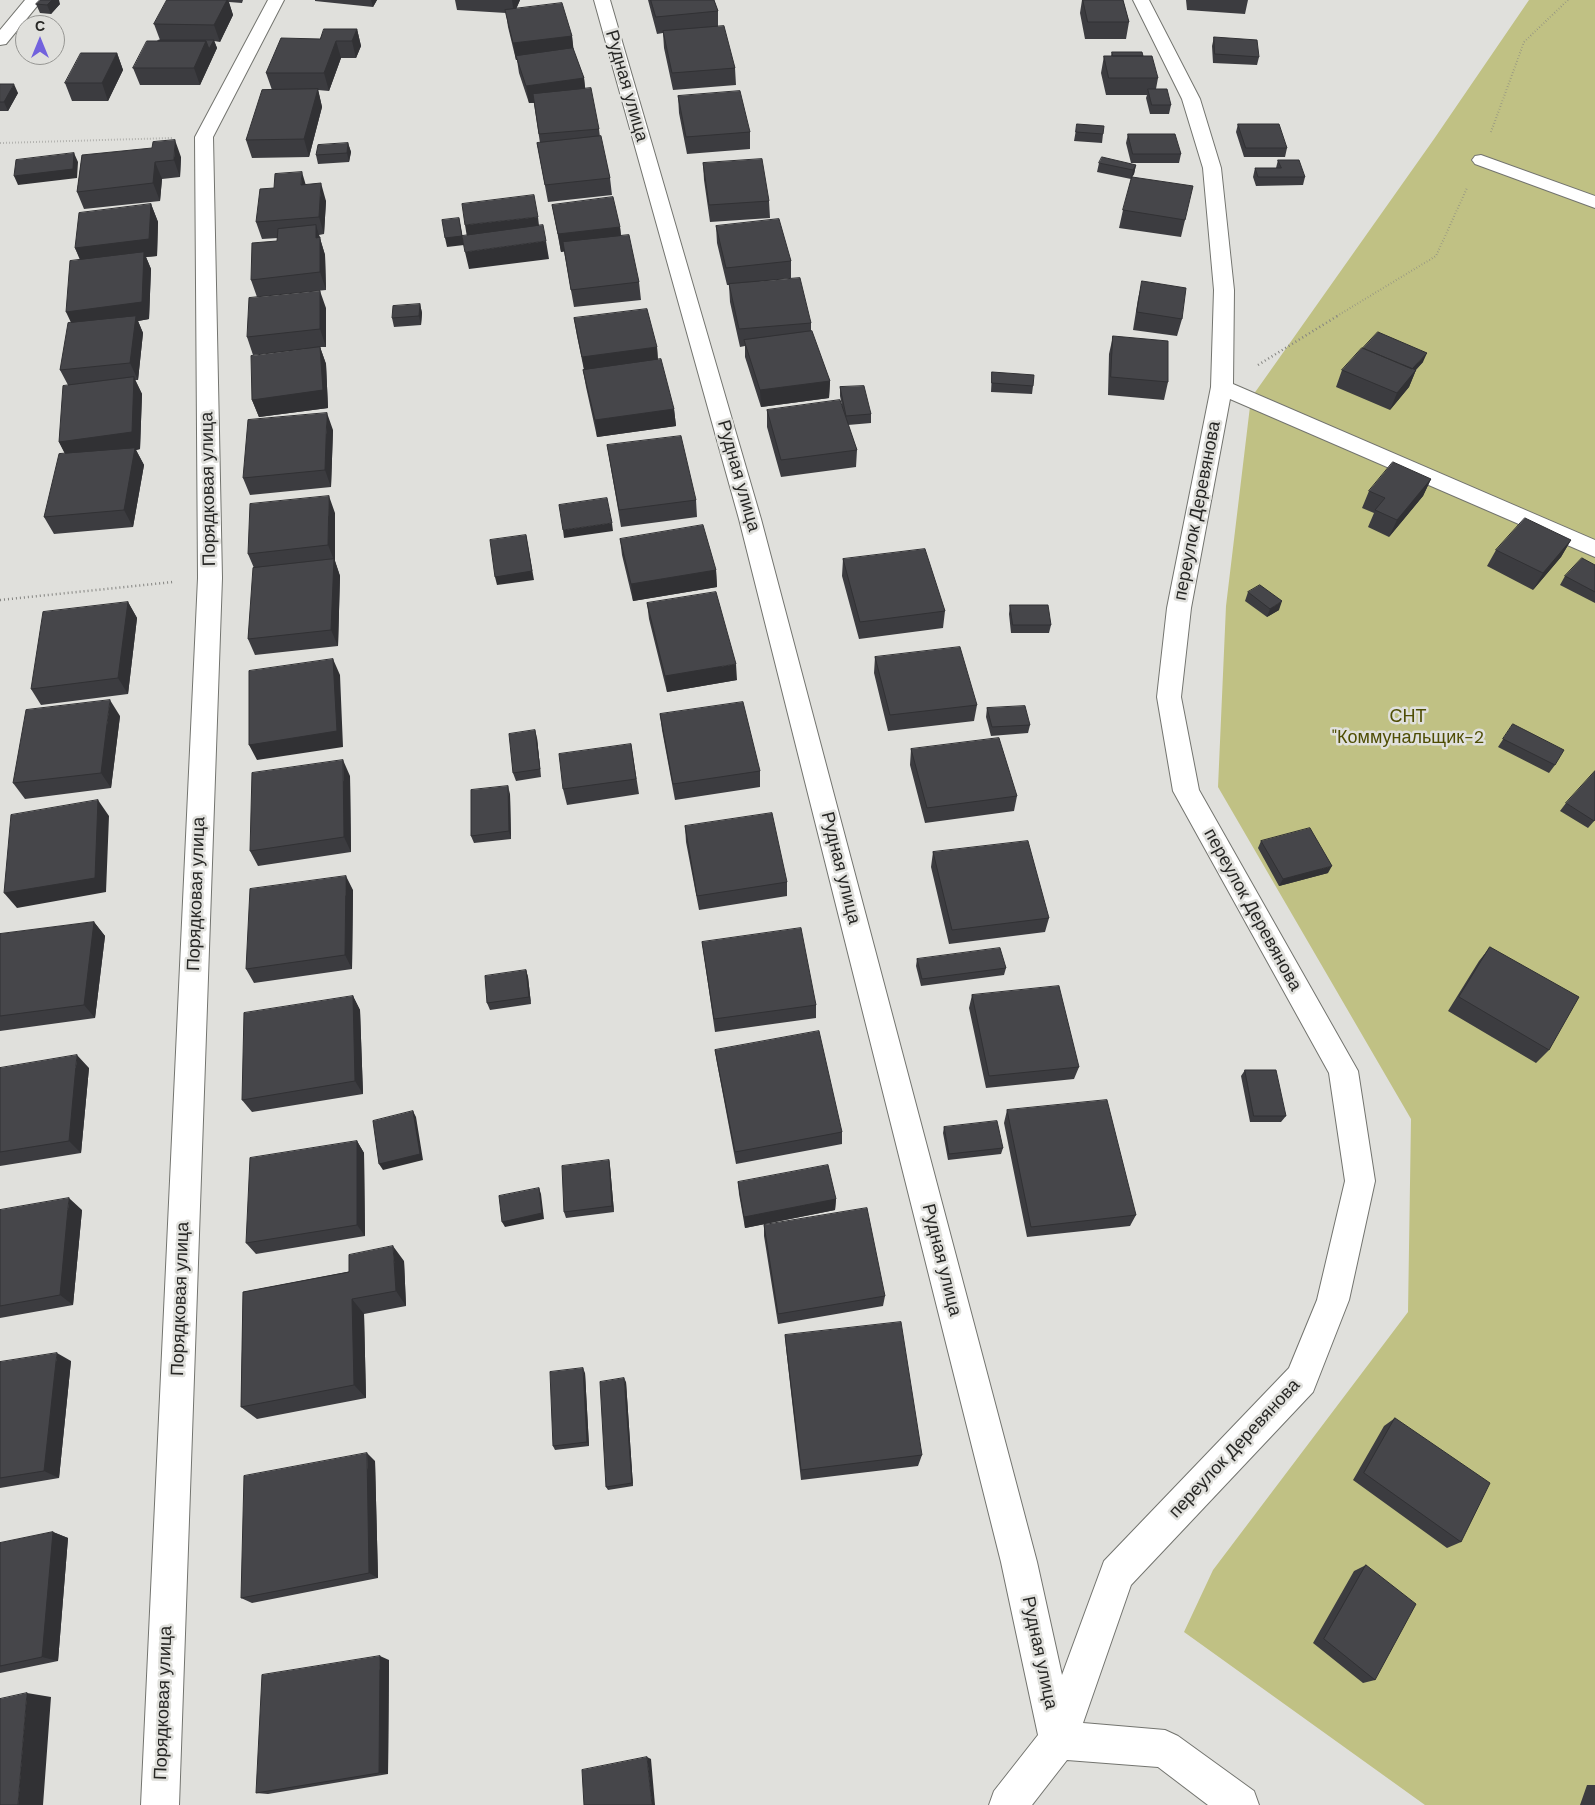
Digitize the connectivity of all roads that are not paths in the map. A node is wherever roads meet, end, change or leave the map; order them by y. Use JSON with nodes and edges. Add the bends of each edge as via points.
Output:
{"nodes":[{"id":1,"x":34,"y":0,"type":"edge"},
{"id":2,"x":276,"y":0,"type":"edge"},
{"id":3,"x":602,"y":0,"type":"edge"},
{"id":4,"x":1141,"y":0,"type":"edge"},
{"id":5,"x":0,"y":40,"type":"edge"},
{"id":6,"x":1481,"y":160,"type":"road end"},
{"id":7,"x":1595,"y":202,"type":"edge"},
{"id":8,"x":1222,"y":388,"type":"junction"},
{"id":9,"x":1595,"y":549,"type":"edge"},
{"id":10,"x":1058,"y":1740,"type":"junction"},
{"id":11,"x":160,"y":1805,"type":"edge"},
{"id":12,"x":1008,"y":1805,"type":"edge"},
{"id":13,"x":1240,"y":1805,"type":"edge"}],
"edges":[{"from":1,"to":5,"type":"street"},
{"from":2,"to":11,"type":"street","name":"Порядковая улица","via":[[204,137],[210,578]]},
{"from":3,"to":10,"type":"street","name":"Рудная улица","via":[[750,519],[1019,1562]]},
{"from":4,"to":8,"type":"street","name":"переулок Деревянова","via":[[1191,99],[1212,168],[1224,290]]},
{"from":6,"to":7,"type":"street"},
{"from":8,"to":9,"type":"street"},
{"from":8,"to":10,"type":"street","name":"переулок Деревянова","via":[[1178,608],[1169,697],[1186,791],[1342,1071],[1360,1181],[1333,1300],[1301,1380],[1116,1574]]},
{"from":10,"to":12,"type":"street","name":"переулок Деревянова"},
{"from":10,"to":13,"type":"street","via":[[1165,1749]]}]}
